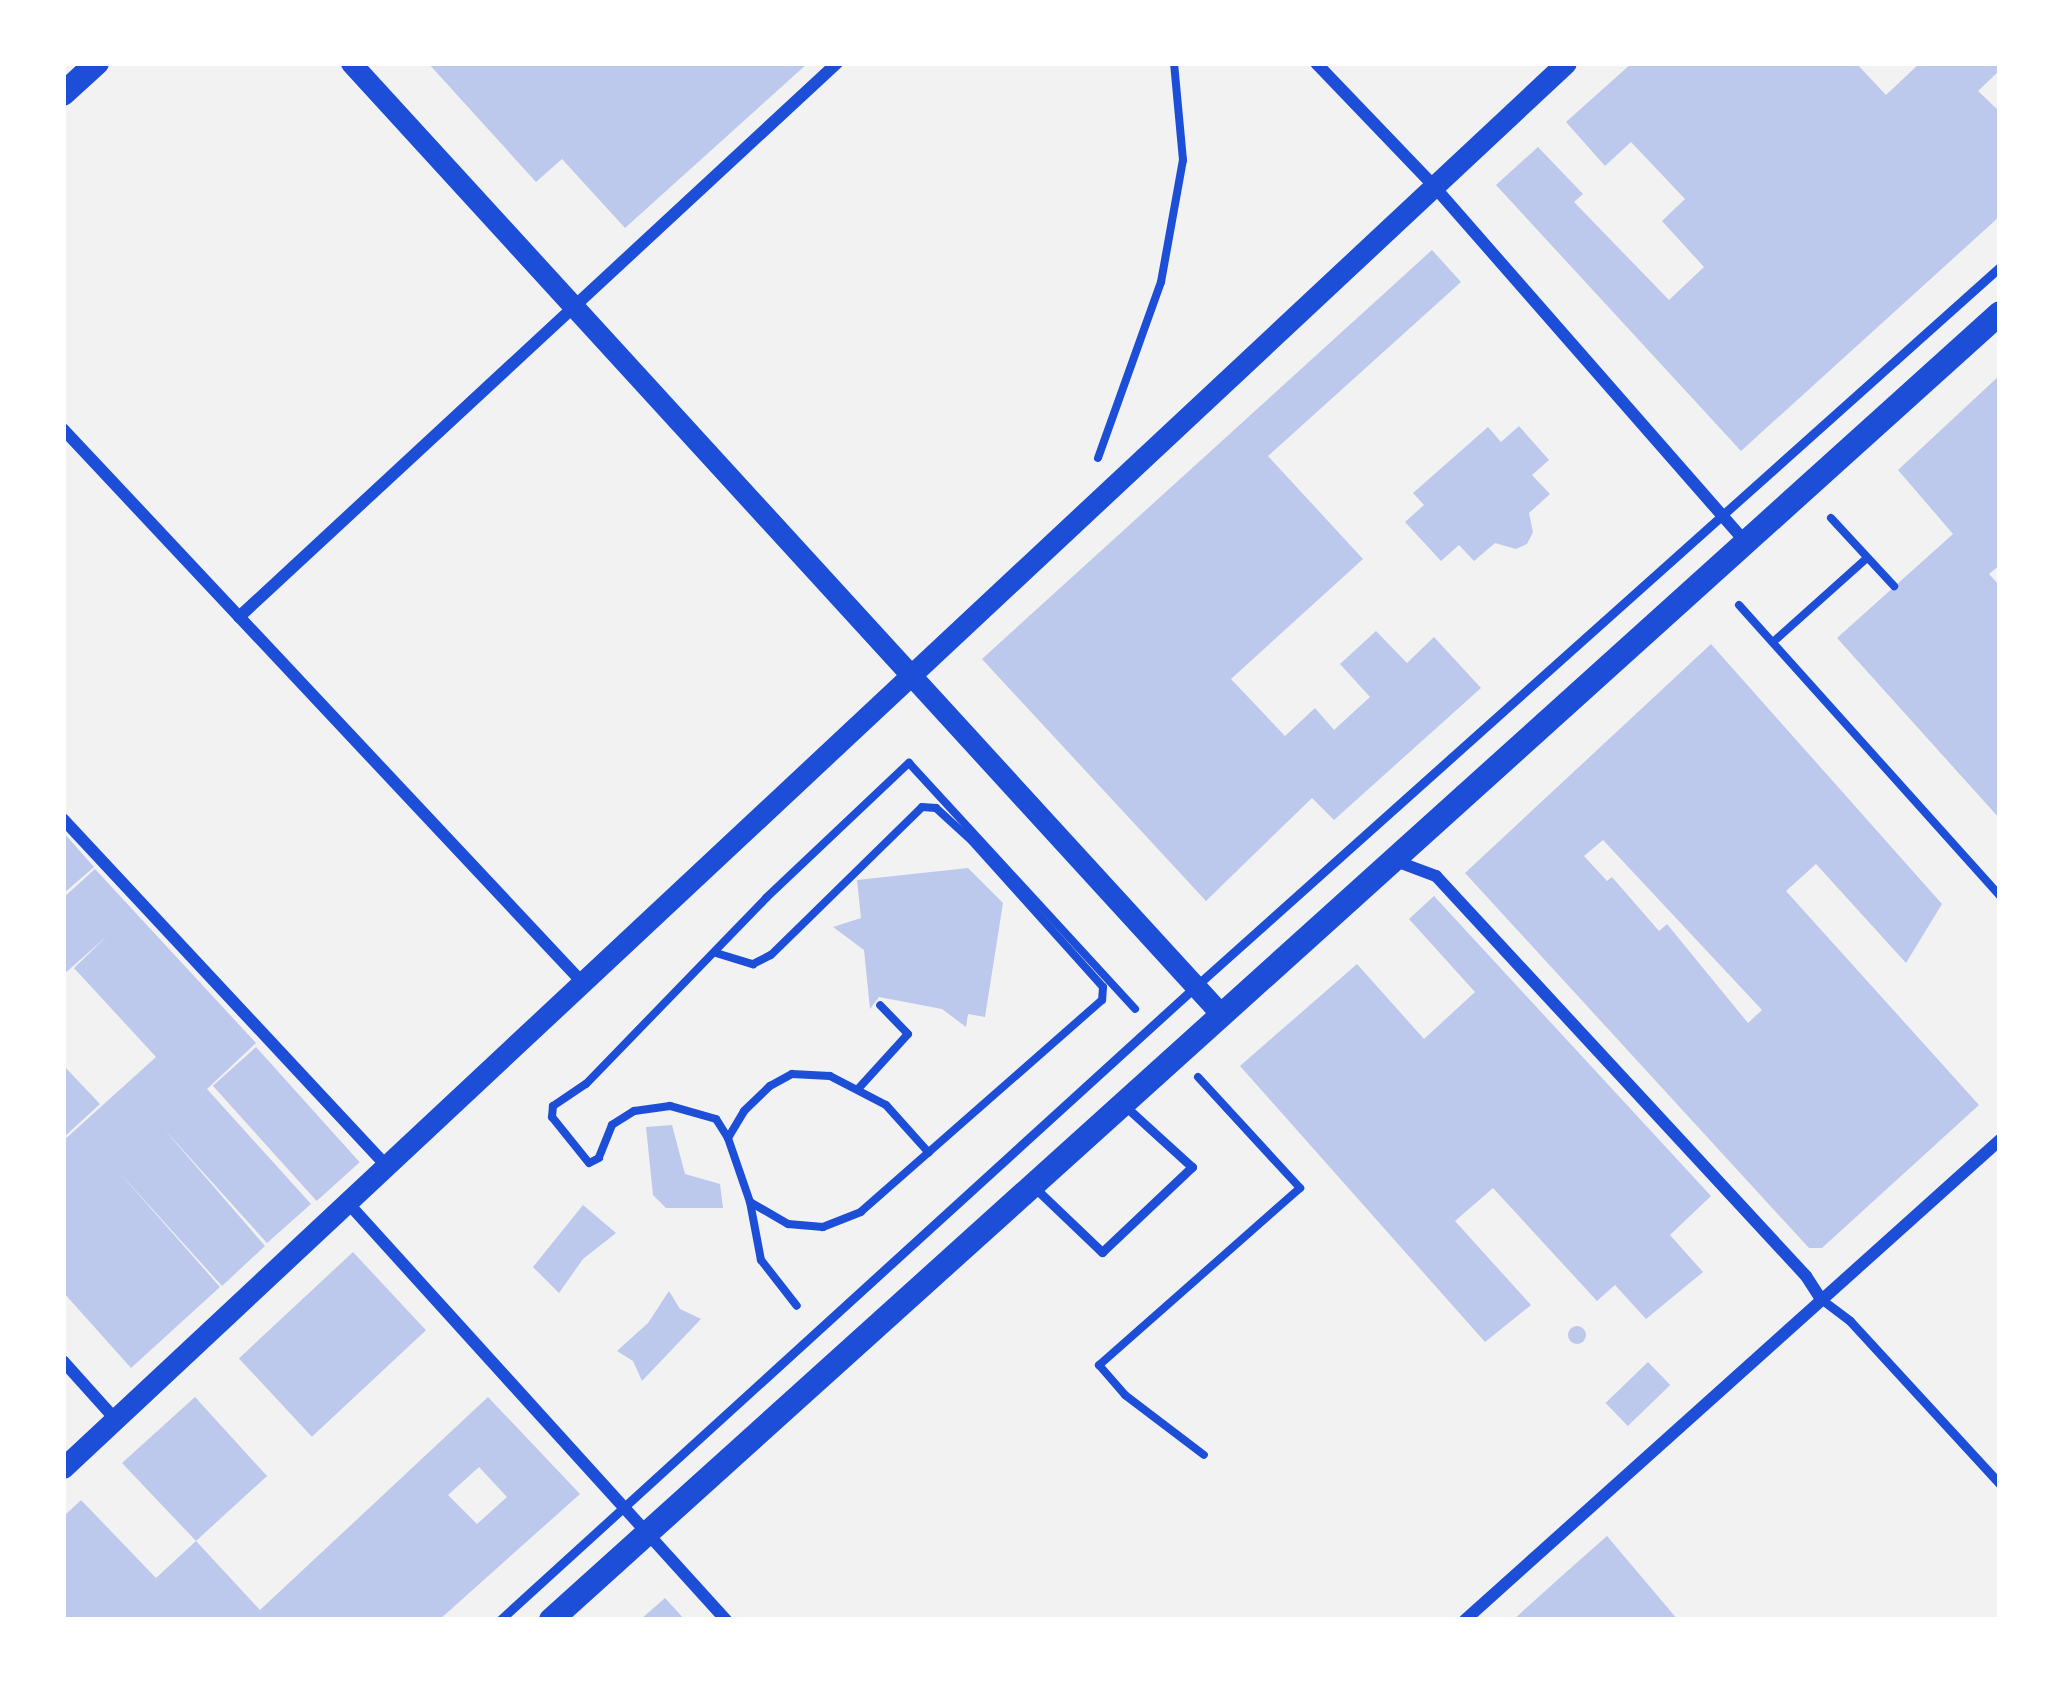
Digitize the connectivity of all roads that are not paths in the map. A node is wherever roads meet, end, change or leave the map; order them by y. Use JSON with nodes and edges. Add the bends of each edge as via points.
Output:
{"nodes":[{"id":1,"x":97,"y":63,"type":"edge"},
{"id":2,"x":350,"y":63,"type":"edge"},
{"id":3,"x":837,"y":63,"type":"edge"},
{"id":4,"x":1316,"y":63,"type":"edge"},
{"id":5,"x":1566,"y":63,"type":"edge"},
{"id":6,"x":63,"y":94,"type":"edge"},
{"id":7,"x":1432,"y":184,"type":"junction"},
{"id":8,"x":2000,"y":267,"type":"edge"},
{"id":9,"x":574,"y":309,"type":"junction"},
{"id":10,"x":2000,"y":313,"type":"edge"},
{"id":11,"x":63,"y":430,"type":"edge"},
{"id":12,"x":1724,"y":517,"type":"junction"},
{"id":13,"x":1746,"y":543,"type":"junction"},
{"id":14,"x":239,"y":617,"type":"junction"},
{"id":15,"x":913,"y":676,"type":"junction"},
{"id":16,"x":63,"y":819,"type":"edge"},
{"id":17,"x":1392,"y":860,"type":"junction"},
{"id":18,"x":581,"y":981,"type":"junction"},
{"id":19,"x":1196,"y":986,"type":"junction"},
{"id":20,"x":1219,"y":1012,"type":"junction"},
{"id":21,"x":1121,"y":1102,"type":"junction"},
{"id":22,"x":2000,"y":1140,"type":"edge"},
{"id":23,"x":388,"y":1168,"type":"junction"},
{"id":24,"x":1031,"y":1184,"type":"junction"},
{"id":25,"x":348,"y":1203,"type":"junction"},
{"id":26,"x":1821,"y":1299,"type":"junction"},
{"id":27,"x":63,"y":1361,"type":"edge"},
{"id":28,"x":115,"y":1419,"type":"junction"},
{"id":29,"x":63,"y":1468,"type":"edge"},
{"id":30,"x":2000,"y":1484,"type":"edge"},
{"id":31,"x":626,"y":1508,"type":"junction"},
{"id":32,"x":648,"y":1533,"type":"junction"},
{"id":33,"x":500,"y":1620,"type":"edge"},
{"id":34,"x":551,"y":1620,"type":"edge"},
{"id":35,"x":726,"y":1620,"type":"edge"},
{"id":36,"x":1465,"y":1620,"type":"edge"}],
"edges":[{"from":1,"to":6,"type":"main road"},
{"from":2,"to":9,"type":"street"},
{"from":3,"to":9,"type":"street"},
{"from":4,"to":7,"type":"street"},
{"from":5,"to":7,"type":"street"},
{"from":7,"to":12,"type":"street"},
{"from":7,"to":15,"type":"street"},
{"from":8,"to":12,"type":"lane"},
{"from":9,"to":14,"type":"street"},
{"from":9,"to":15,"type":"street"},
{"from":10,"to":13,"type":"main road"},
{"from":11,"to":14,"type":"street"},
{"from":12,"to":13,"type":"street"},
{"from":12,"to":19,"type":"lane"},
{"from":13,"to":17,"type":"main road"},
{"from":14,"to":18,"type":"street"},
{"from":15,"to":18,"type":"street"},
{"from":15,"to":19,"type":"street"},
{"from":16,"to":23,"type":"street"},
{"from":17,"to":20,"type":"main road"},
{"from":17,"to":26,"type":"street","via":[[1436,877]]},
{"from":18,"to":23,"type":"street"},
{"from":19,"to":20,"type":"street"},
{"from":19,"to":31,"type":"lane"},
{"from":20,"to":21,"type":"main road"},
{"from":21,"to":24,"type":"main road"},
{"from":21,"to":24,"type":"lane","via":[[1192,1167],[1102,1252]]},
{"from":22,"to":26,"type":"street"},
{"from":23,"to":25,"type":"street"},
{"from":24,"to":32,"type":"main road"},
{"from":25,"to":28,"type":"street"},
{"from":25,"to":31,"type":"street"},
{"from":26,"to":30,"type":"lane"},
{"from":26,"to":36,"type":"street"},
{"from":27,"to":28,"type":"street"},
{"from":28,"to":29,"type":"street"},
{"from":31,"to":32,"type":"street"},
{"from":31,"to":33,"type":"lane"},
{"from":32,"to":34,"type":"main road"},
{"from":32,"to":35,"type":"street"}]}
